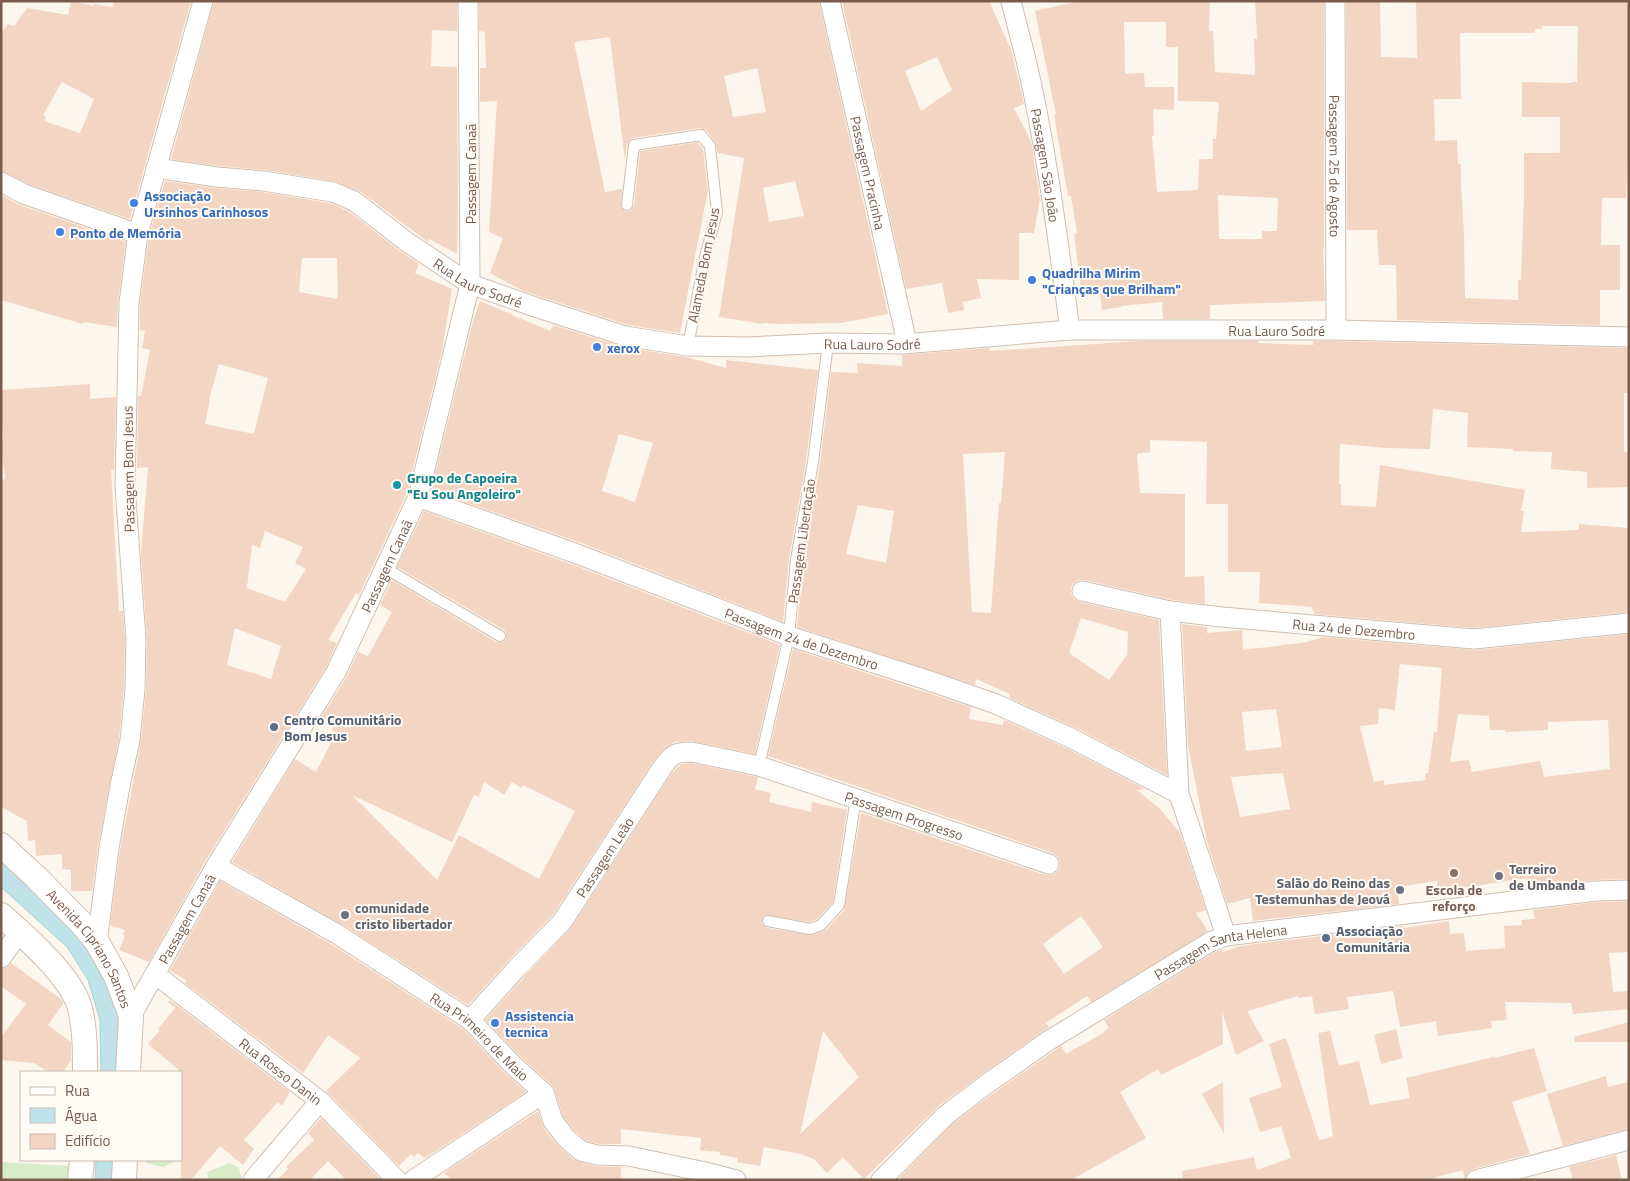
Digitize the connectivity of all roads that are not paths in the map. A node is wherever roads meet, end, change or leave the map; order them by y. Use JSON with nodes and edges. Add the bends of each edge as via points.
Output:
{"nodes":[{"id":1,"x":202,"y":1,"type":"edge"},
{"id":2,"x":468,"y":1,"type":"edge"},
{"id":3,"x":830,"y":1,"type":"edge"},
{"id":4,"x":1011,"y":1,"type":"edge"},
{"id":5,"x":1335,"y":1,"type":"edge"},
{"id":6,"x":156,"y":168,"type":"junction"},
{"id":7,"x":1,"y":182,"type":"edge"},
{"id":8,"x":627,"y":205,"type":"dead end"},
{"id":9,"x":138,"y":234,"type":"junction"},
{"id":10,"x":470,"y":284,"type":"junction"},
{"id":11,"x":1070,"y":330,"type":"junction"},
{"id":12,"x":1336,"y":330,"type":"junction"},
{"id":13,"x":1629,"y":337,"type":"edge"},
{"id":14,"x":828,"y":343,"type":"junction"},
{"id":15,"x":907,"y":343,"type":"junction"},
{"id":16,"x":688,"y":346,"type":"junction"},
{"id":17,"x":418,"y":497,"type":"junction"},
{"id":18,"x":385,"y":568,"type":"junction"},
{"id":19,"x":1082,"y":591,"type":"dead end"},
{"id":20,"x":1170,"y":610,"type":"junction"},
{"id":21,"x":1629,"y":623,"type":"edge"},
{"id":22,"x":500,"y":636,"type":"dead end"},
{"id":23,"x":789,"y":636,"type":"junction"},
{"id":24,"x":759,"y":766,"type":"junction"},
{"id":25,"x":1179,"y":794,"type":"junction"},
{"id":26,"x":856,"y":798,"type":"junction"},
{"id":27,"x":1,"y":845,"type":"edge"},
{"id":28,"x":1049,"y":864,"type":"dead end"},
{"id":29,"x":216,"y":866,"type":"junction"},
{"id":30,"x":1629,"y":890,"type":"edge"},
{"id":31,"x":1,"y":915,"type":"edge"},
{"id":32,"x":768,"y":921,"type":"dead end"},
{"id":33,"x":20,"y":932,"type":"junction"},
{"id":34,"x":1226,"y":936,"type":"junction"},
{"id":35,"x":97,"y":942,"type":"junction"},
{"id":36,"x":1,"y":958,"type":"edge"},
{"id":37,"x":155,"y":974,"type":"junction"},
{"id":38,"x":130,"y":1016,"type":"junction"},
{"id":39,"x":470,"y":1020,"type":"junction"},
{"id":40,"x":85,"y":1071,"type":"edge"},
{"id":41,"x":128,"y":1071,"type":"edge"},
{"id":42,"x":544,"y":1093,"type":"junction"},
{"id":43,"x":320,"y":1102,"type":"junction"},
{"id":44,"x":1629,"y":1140,"type":"edge"},
{"id":45,"x":82,"y":1161,"type":"edge"},
{"id":46,"x":125,"y":1161,"type":"edge"},
{"id":47,"x":80,"y":1180,"type":"edge"},
{"id":48,"x":124,"y":1180,"type":"edge"},
{"id":49,"x":253,"y":1180,"type":"edge"},
{"id":50,"x":397,"y":1180,"type":"edge"},
{"id":51,"x":413,"y":1180,"type":"edge"},
{"id":52,"x":736,"y":1180,"type":"edge"},
{"id":53,"x":881,"y":1180,"type":"edge"},
{"id":54,"x":1476,"y":1180,"type":"edge"}],
"edges":[{"from":1,"to":6,"type":"street","name":"Passagem Bom Jesus"},
{"from":2,"to":10,"type":"street","name":"Passagem Canaã"},
{"from":3,"to":15,"type":"street","name":"Passagem Pracinha"},
{"from":4,"to":11,"type":"street","name":"Passagem São João","via":[[1042,146]]},
{"from":5,"to":12,"type":"street","name":"Passagem 25 de Agosto"},
{"from":6,"to":9,"type":"street","name":"Passagem Bom Jesus"},
{"from":6,"to":10,"type":"street","name":"Rua Lauro Sodré","via":[[333,192],[354,201],[407,242]]},
{"from":7,"to":9,"type":"street","via":[[24,194]]},
{"from":8,"to":16,"type":"lane","name":"Alameda Bom Jesus","via":[[634,146],[701,134],[710,146],[717,212],[704,257]]},
{"from":9,"to":35,"type":"street","name":"Passagem Bom Jesus","via":[[129,303],[125,487],[136,639],[135,689],[130,740],[109,848]]},
{"from":10,"to":16,"type":"street","name":"Rua Lauro Sodré","via":[[625,336]]},
{"from":10,"to":17,"type":"street","name":"Passagem Canaã"},
{"from":11,"to":12,"type":"street","name":"Rua Lauro Sodré"},
{"from":11,"to":15,"type":"street","name":"Rua Lauro Sodré"},
{"from":12,"to":13,"type":"street","name":"Rua Lauro Sodré"},
{"from":14,"to":15,"type":"street","name":"Rua Lauro Sodré"},
{"from":14,"to":16,"type":"street","name":"Rua Lauro Sodré"},
{"from":14,"to":23,"type":"lane","name":"Passagem Libertação","via":[[813,462],[796,560]]},
{"from":17,"to":18,"type":"street","name":"Passagem Canaã"},
{"from":17,"to":23,"type":"street","name":"Passagem 24 de Dezembro","via":[[580,554]]},
{"from":18,"to":22,"type":"lane"},
{"from":18,"to":29,"type":"street","name":"Passagem Canaã","via":[[336,672]]},
{"from":19,"to":20,"type":"street","name":"Rua 24 de Dezembro"},
{"from":20,"to":21,"type":"street","name":"Rua 24 de Dezembro","via":[[1474,639]]},
{"from":20,"to":25,"type":"street"},
{"from":23,"to":24,"type":"lane","name":"Passagem Libertação"},
{"from":23,"to":25,"type":"street","name":"Passagem 24 de Dezembro","via":[[996,704],[1071,738]]},
{"from":24,"to":26,"type":"street","name":"Passagem Progresso"},
{"from":24,"to":39,"type":"street","name":"Passagem Leão","via":[[692,752],[671,756],[562,922]]},
{"from":25,"to":34,"type":"street"},
{"from":26,"to":28,"type":"street","name":"Passagem Progresso"},
{"from":26,"to":32,"type":"lane","via":[[839,906],[821,925],[810,929]]},
{"from":27,"to":35,"type":"street","name":"Avenida Cipriano Santos"},
{"from":29,"to":37,"type":"street","name":"Passagem Canaã"},
{"from":29,"to":39,"type":"street","name":"Rua Primeiro de Maio","via":[[338,934]]},
{"from":30,"to":34,"type":"street","name":"Passagem Santa Helena","via":[[1596,891]]},
{"from":31,"to":33,"type":"street"},
{"from":33,"to":36,"type":"street"},
{"from":33,"to":40,"type":"street","via":[[68,984],[79,1006],[86,1045]]},
{"from":34,"to":53,"type":"street","name":"Passagem Santa Helena","via":[[1173,964],[1040,1047],[946,1115]]},
{"from":35,"to":38,"type":"street","name":"Avenida Cipriano Santos","via":[[116,976]]},
{"from":37,"to":38,"type":"street","name":"Passagem Canaã"},
{"from":37,"to":43,"type":"street","name":"Rua Rosso Danin"},
{"from":38,"to":41,"type":"street","name":"Avenida Cipriano Santos"},
{"from":39,"to":42,"type":"street","name":"Rua Primeiro de Maio","via":[[513,1066]]},
{"from":42,"to":51,"type":"street"},
{"from":42,"to":52,"type":"street","via":[[553,1121],[581,1151],[629,1156]]},
{"from":43,"to":49,"type":"street"},
{"from":43,"to":50,"type":"street","name":"Rua Rosso Danin"},
{"from":44,"to":54,"type":"street"},
{"from":45,"to":47,"type":"street"},
{"from":46,"to":48,"type":"street"}]}
